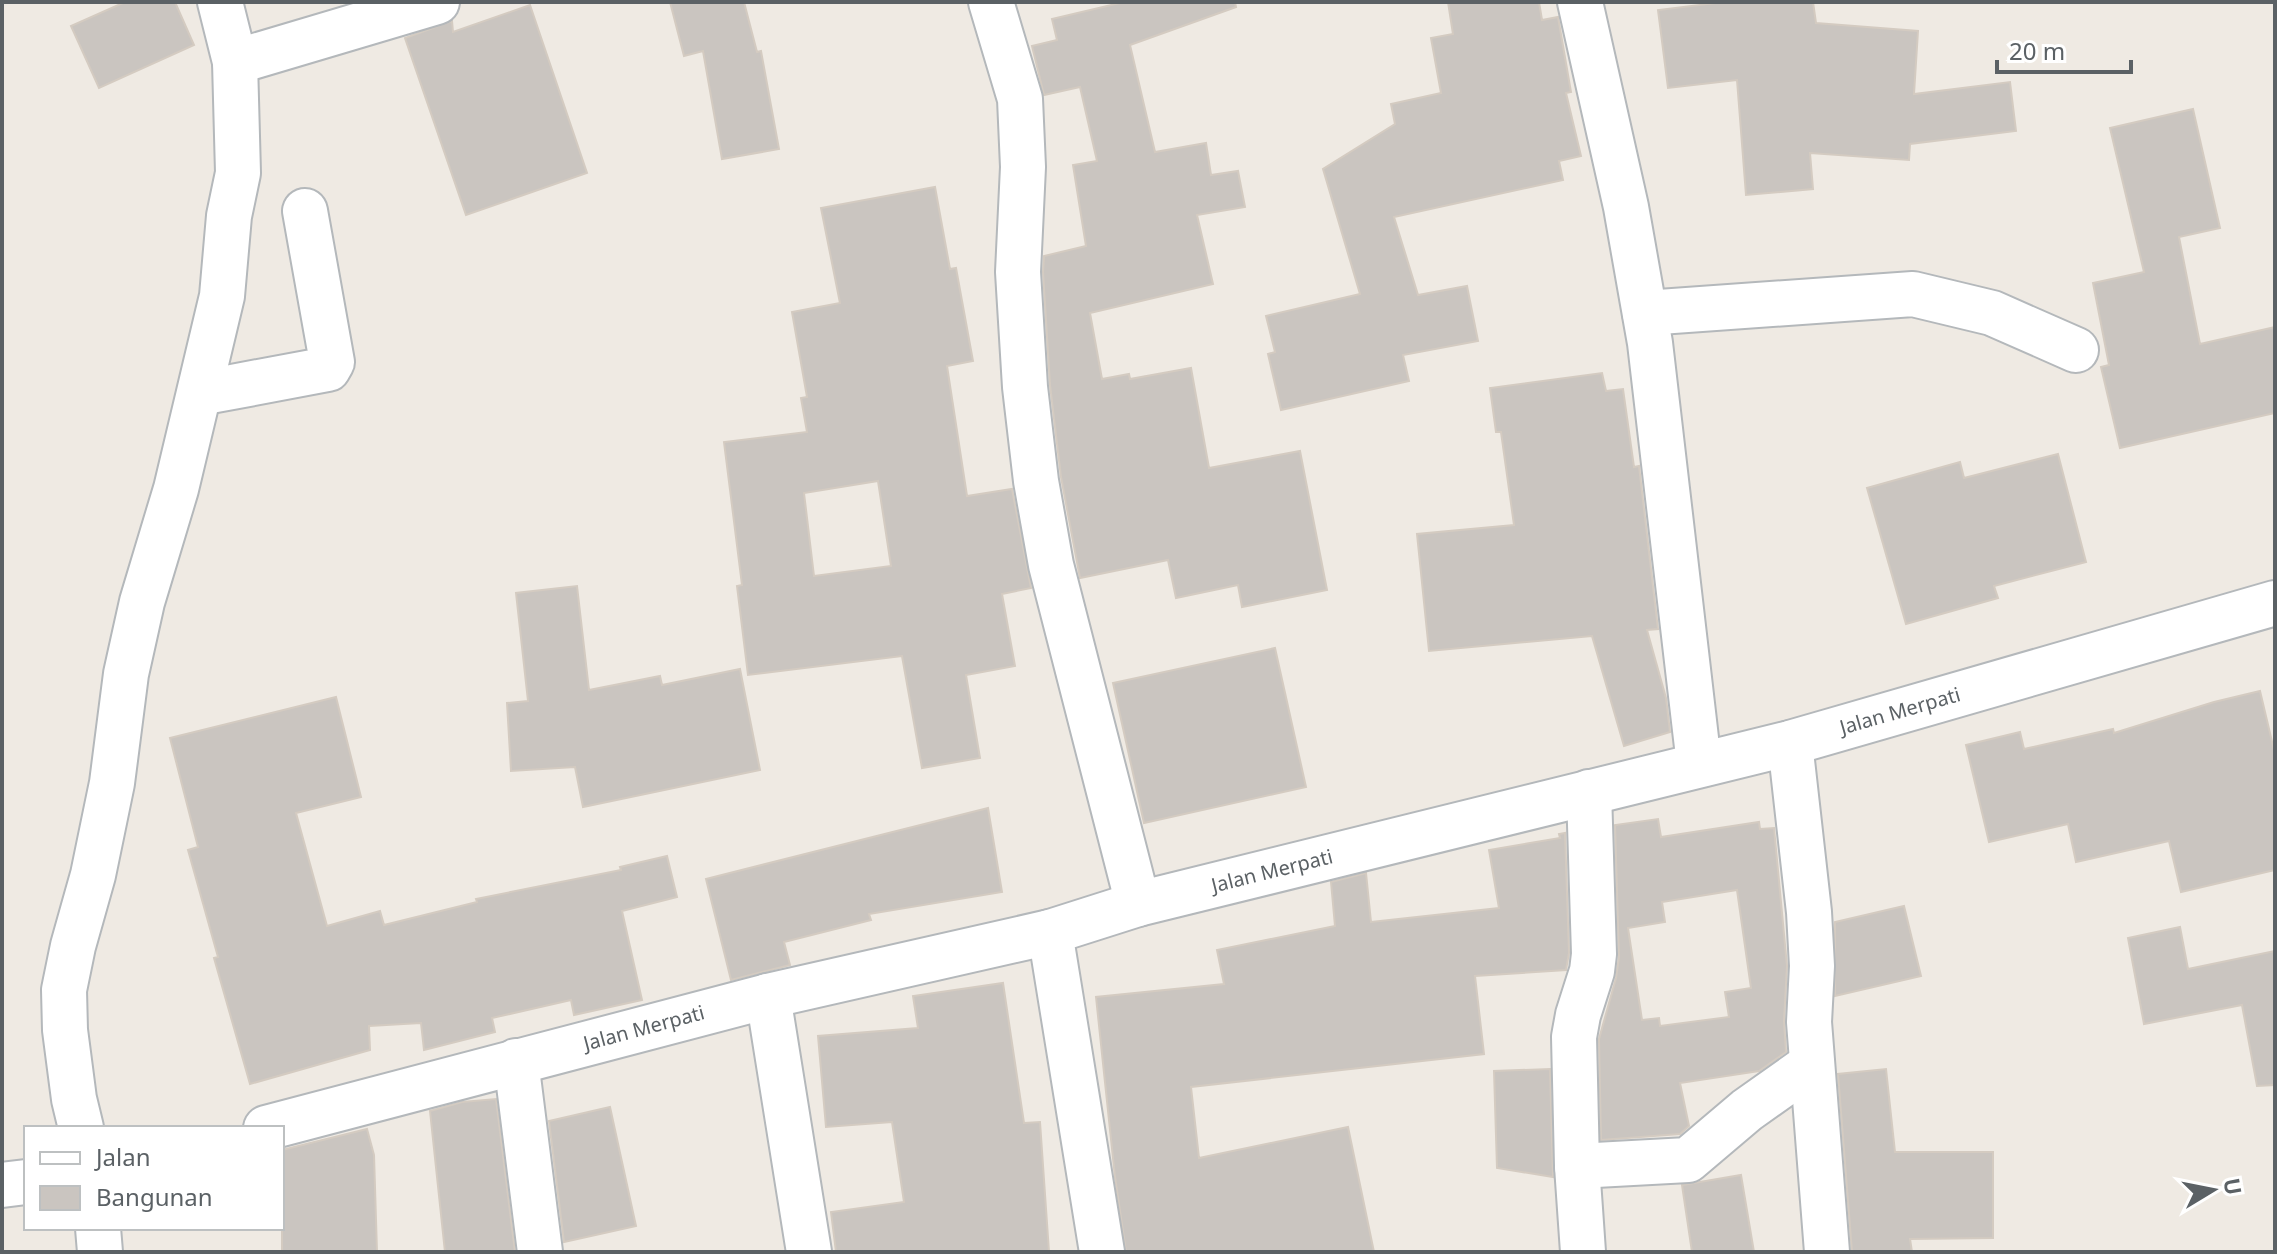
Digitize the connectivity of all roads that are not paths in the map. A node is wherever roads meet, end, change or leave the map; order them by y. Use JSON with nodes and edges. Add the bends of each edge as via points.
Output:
{"nodes":[{"id":1,"x":220,"y":2,"type":"edge"},
{"id":2,"x":437,"y":2,"type":"edge"},
{"id":3,"x":991,"y":2,"type":"edge"},
{"id":4,"x":1580,"y":2,"type":"edge"},
{"id":5,"x":235,"y":62,"type":"junction"},
{"id":6,"x":305,"y":211,"type":"dead end"},
{"id":7,"x":1645,"y":313,"type":"junction"},
{"id":8,"x":2076,"y":350,"type":"dead end"},
{"id":9,"x":200,"y":393,"type":"junction"},
{"id":10,"x":2275,"y":603,"type":"edge"},
{"id":11,"x":1790,"y":743,"type":"junction"},
{"id":12,"x":1699,"y":764,"type":"junction"},
{"id":13,"x":1589,"y":792,"type":"junction"},
{"id":14,"x":1138,"y":904,"type":"junction"},
{"id":15,"x":1050,"y":932,"type":"junction"},
{"id":16,"x":768,"y":996,"type":"junction"},
{"id":17,"x":516,"y":1061,"type":"junction"},
{"id":18,"x":1812,"y":1064,"type":"junction"},
{"id":19,"x":81,"y":1126,"type":"edge"},
{"id":20,"x":273,"y":1126,"type":"edge"},
{"id":21,"x":1577,"y":1166,"type":"junction"},
{"id":22,"x":24,"y":1182,"type":"edge"},
{"id":23,"x":2,"y":1185,"type":"edge"},
{"id":24,"x":98,"y":1230,"type":"edge"},
{"id":25,"x":100,"y":1252,"type":"edge"},
{"id":26,"x":540,"y":1252,"type":"edge"},
{"id":27,"x":809,"y":1252,"type":"edge"},
{"id":28,"x":1102,"y":1252,"type":"edge"},
{"id":29,"x":1583,"y":1252,"type":"edge"},
{"id":30,"x":1827,"y":1252,"type":"edge"}],
"edges":[{"from":1,"to":5,"type":"street"},
{"from":2,"to":5,"type":"street"},
{"from":3,"to":14,"type":"street","via":[[1020,99],[1018,272],[1036,481],[1051,565]]},
{"from":4,"to":7,"type":"street"},
{"from":5,"to":9,"type":"street","via":[[238,173],[222,296]]},
{"from":6,"to":9,"type":"street","via":[[332,362],[328,369]]},
{"from":7,"to":8,"type":"street","via":[[1913,294],[1992,313]]},
{"from":7,"to":12,"type":"street"},
{"from":9,"to":19,"type":"street","via":[[142,602],[126,674],[112,783],[64,990]]},
{"from":10,"to":11,"type":"street","name":"Jalan Merpati"},
{"from":11,"to":12,"type":"street","name":"Jalan Merpati"},
{"from":11,"to":18,"type":"street","via":[[1809,912]]},
{"from":12,"to":13,"type":"street","name":"Jalan Merpati"},
{"from":13,"to":14,"type":"street","name":"Jalan Merpati"},
{"from":13,"to":21,"type":"street","via":[[1594,954],[1574,1037]]},
{"from":14,"to":15,"type":"street","name":"Jalan Merpati"},
{"from":15,"to":16,"type":"street","name":"Jalan Merpati"},
{"from":15,"to":28,"type":"street"},
{"from":16,"to":17,"type":"street","name":"Jalan Merpati"},
{"from":16,"to":27,"type":"street"},
{"from":17,"to":20,"type":"street","name":"Jalan Merpati"},
{"from":17,"to":26,"type":"street"},
{"from":18,"to":21,"type":"street","via":[[1688,1160]]},
{"from":18,"to":30,"type":"street"},
{"from":21,"to":29,"type":"street"},
{"from":22,"to":23,"type":"street"},
{"from":24,"to":25,"type":"street"}]}
